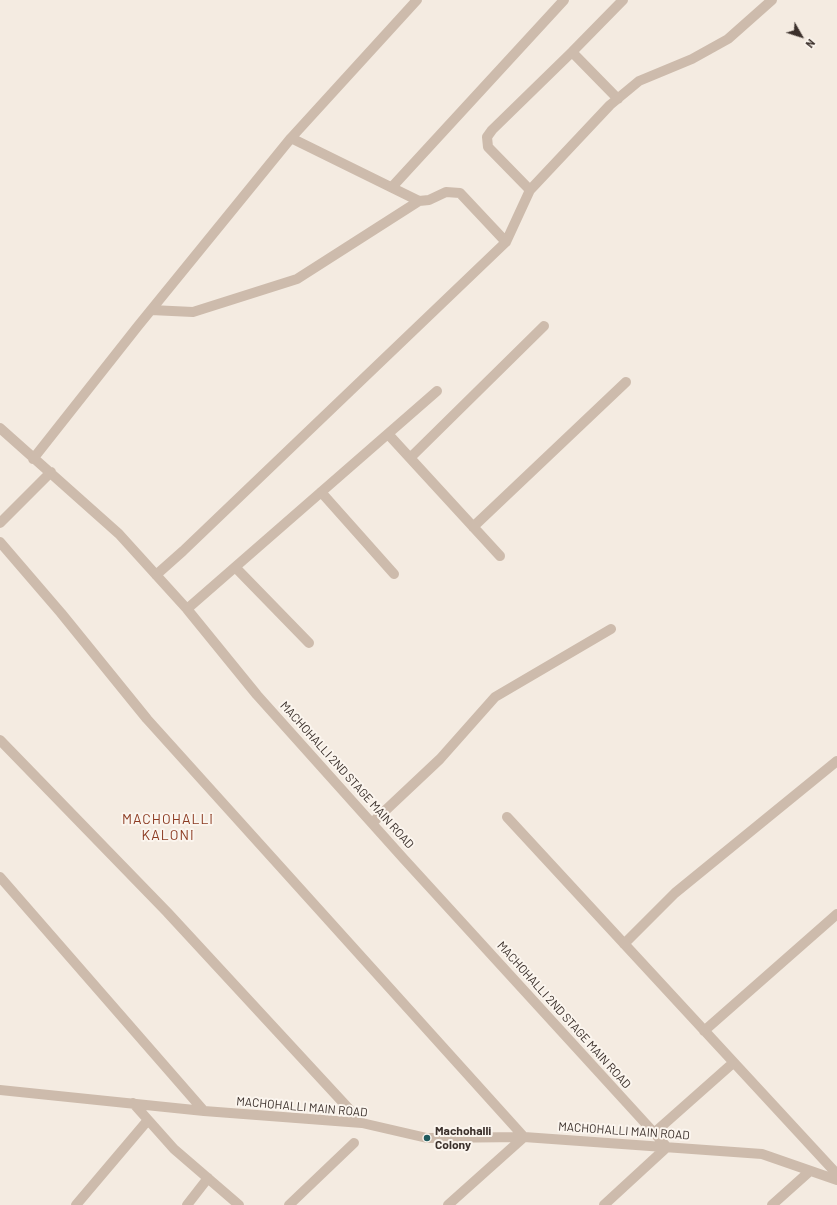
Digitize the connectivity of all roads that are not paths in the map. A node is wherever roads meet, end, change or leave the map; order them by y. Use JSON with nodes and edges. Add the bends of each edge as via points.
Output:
{"nodes":[{"id":1,"x":417,"y":0,"type":"edge"},
{"id":2,"x":564,"y":0,"type":"edge"},
{"id":3,"x":623,"y":0,"type":"edge"},
{"id":4,"x":772,"y":0,"type":"edge"},
{"id":5,"x":572,"y":52,"type":"junction"},
{"id":6,"x":618,"y":99,"type":"junction"},
{"id":7,"x":291,"y":138,"type":"junction"},
{"id":8,"x":392,"y":187,"type":"junction"},
{"id":9,"x":530,"y":190,"type":"junction"},
{"id":10,"x":419,"y":200,"type":"junction"},
{"id":11,"x":506,"y":242,"type":"junction"},
{"id":12,"x":151,"y":310,"type":"junction"},
{"id":13,"x":544,"y":326,"type":"dead end"},
{"id":14,"x":626,"y":382,"type":"dead end"},
{"id":15,"x":438,"y":391,"type":"dead end"},
{"id":16,"x":0,"y":428,"type":"edge"},
{"id":17,"x":388,"y":434,"type":"junction"},
{"id":18,"x":410,"y":458,"type":"junction"},
{"id":19,"x":33,"y":459,"type":"junction"},
{"id":20,"x":51,"y":472,"type":"junction"},
{"id":21,"x":321,"y":492,"type":"junction"},
{"id":22,"x":0,"y":523,"type":"edge"},
{"id":23,"x":473,"y":527,"type":"junction"},
{"id":24,"x":0,"y":542,"type":"edge"},
{"id":25,"x":500,"y":556,"type":"dead end"},
{"id":26,"x":235,"y":567,"type":"junction"},
{"id":27,"x":394,"y":574,"type":"dead end"},
{"id":28,"x":156,"y":575,"type":"junction"},
{"id":29,"x":187,"y":609,"type":"junction"},
{"id":30,"x":611,"y":629,"type":"dead end"},
{"id":31,"x":309,"y":643,"type":"dead end"},
{"id":32,"x":0,"y":740,"type":"edge"},
{"id":33,"x":837,"y":761,"type":"edge"},
{"id":34,"x":507,"y":817,"type":"dead end"},
{"id":35,"x":372,"y":823,"type":"junction"},
{"id":36,"x":0,"y":877,"type":"edge"},
{"id":37,"x":837,"y":914,"type":"edge"},
{"id":38,"x":624,"y":944,"type":"junction"},
{"id":39,"x":704,"y":1030,"type":"junction"},
{"id":40,"x":733,"y":1063,"type":"junction"},
{"id":41,"x":0,"y":1090,"type":"edge"},
{"id":42,"x":133,"y":1103,"type":"junction"},
{"id":43,"x":204,"y":1111,"type":"junction"},
{"id":44,"x":148,"y":1120,"type":"junction"},
{"id":45,"x":362,"y":1123,"type":"junction"},
{"id":46,"x":654,"y":1133,"type":"junction"},
{"id":47,"x":524,"y":1137,"type":"junction"},
{"id":48,"x":354,"y":1143,"type":"dead end"},
{"id":49,"x":667,"y":1147,"type":"junction"},
{"id":50,"x":837,"y":1159,"type":"edge"},
{"id":51,"x":829,"y":1166,"type":"junction"},
{"id":52,"x":810,"y":1171,"type":"junction"},
{"id":53,"x":837,"y":1174,"type":"edge"},
{"id":54,"x":208,"y":1178,"type":"junction"},
{"id":55,"x":837,"y":1180,"type":"edge"},
{"id":56,"x":76,"y":1205,"type":"edge"},
{"id":57,"x":187,"y":1205,"type":"edge"},
{"id":58,"x":239,"y":1205,"type":"edge"},
{"id":59,"x":289,"y":1205,"type":"edge"},
{"id":60,"x":448,"y":1205,"type":"edge"},
{"id":61,"x":604,"y":1205,"type":"edge"},
{"id":62,"x":772,"y":1205,"type":"edge"}],
"edges":[{"from":1,"to":7,"type":"street"},
{"from":2,"to":8,"type":"street"},
{"from":3,"to":5,"type":"street"},
{"from":4,"to":6,"type":"street","via":[[728,39],[692,59],[639,81]]},
{"from":5,"to":6,"type":"street"},
{"from":5,"to":9,"type":"street","via":[[487,137],[488,147]]},
{"from":6,"to":9,"type":"street"},
{"from":7,"to":8,"type":"street"},
{"from":7,"to":12,"type":"street"},
{"from":8,"to":10,"type":"street"},
{"from":9,"to":11,"type":"street"},
{"from":10,"to":11,"type":"street","via":[[429,200],[446,192],[460,193]]},
{"from":10,"to":12,"type":"street","via":[[297,278],[193,312]]},
{"from":11,"to":28,"type":"street"},
{"from":12,"to":19,"type":"street"},
{"from":13,"to":18,"type":"street"},
{"from":14,"to":23,"type":"street"},
{"from":15,"to":17,"type":"street"},
{"from":16,"to":19,"type":"street","name":"MACHOHALLI 2ND STAGE MAIN ROAD"},
{"from":17,"to":18,"type":"street"},
{"from":17,"to":21,"type":"street"},
{"from":18,"to":23,"type":"street"},
{"from":19,"to":20,"type":"street","name":"MACHOHALLI 2ND STAGE MAIN ROAD"},
{"from":20,"to":22,"type":"street"},
{"from":20,"to":28,"type":"street","name":"MACHOHALLI 2ND STAGE MAIN ROAD","via":[[119,534]]},
{"from":21,"to":26,"type":"street"},
{"from":21,"to":27,"type":"street"},
{"from":23,"to":25,"type":"street"},
{"from":24,"to":47,"type":"street","via":[[147,719]]},
{"from":26,"to":29,"type":"street"},
{"from":26,"to":31,"type":"street"},
{"from":28,"to":29,"type":"street","name":"MACHOHALLI 2ND STAGE MAIN ROAD"},
{"from":29,"to":35,"type":"street","name":"MACHOHALLI 2ND STAGE MAIN ROAD","via":[[257,695]]},
{"from":30,"to":35,"type":"street","via":[[495,698],[440,759]]},
{"from":32,"to":45,"type":"street","via":[[167,912]]},
{"from":33,"to":38,"type":"street","via":[[675,893]]},
{"from":34,"to":38,"type":"street"},
{"from":35,"to":46,"type":"street","name":"MACHOHALLI 2ND STAGE MAIN ROAD"},
{"from":36,"to":43,"type":"street"},
{"from":37,"to":39,"type":"street"},
{"from":38,"to":39,"type":"street"},
{"from":39,"to":40,"type":"street"},
{"from":40,"to":46,"type":"street"},
{"from":40,"to":51,"type":"street"},
{"from":41,"to":42,"type":"street","name":"MACHOHALLI MAIN ROAD"},
{"from":42,"to":43,"type":"street","name":"MACHOHALLI MAIN ROAD"},
{"from":42,"to":44,"type":"street"},
{"from":43,"to":45,"type":"street","name":"MACHOHALLI MAIN ROAD"},
{"from":44,"to":54,"type":"street","via":[[174,1149]]},
{"from":44,"to":56,"type":"street"},
{"from":45,"to":47,"type":"street","name":"MACHOHALLI MAIN ROAD","via":[[427,1138]]},
{"from":46,"to":49,"type":"street","name":"MACHOHALLI 2ND STAGE MAIN ROAD"},
{"from":47,"to":49,"type":"street","name":"MACHOHALLI MAIN ROAD"},
{"from":47,"to":60,"type":"street"},
{"from":48,"to":59,"type":"street"},
{"from":49,"to":52,"type":"street","name":"MACHOHALLI MAIN ROAD","via":[[762,1154]]},
{"from":49,"to":61,"type":"street"},
{"from":50,"to":51,"type":"street"},
{"from":51,"to":53,"type":"street"},
{"from":52,"to":55,"type":"street","name":"MACHOHALLI MAIN ROAD"},
{"from":52,"to":62,"type":"street"},
{"from":54,"to":57,"type":"street"},
{"from":54,"to":58,"type":"street"}]}
